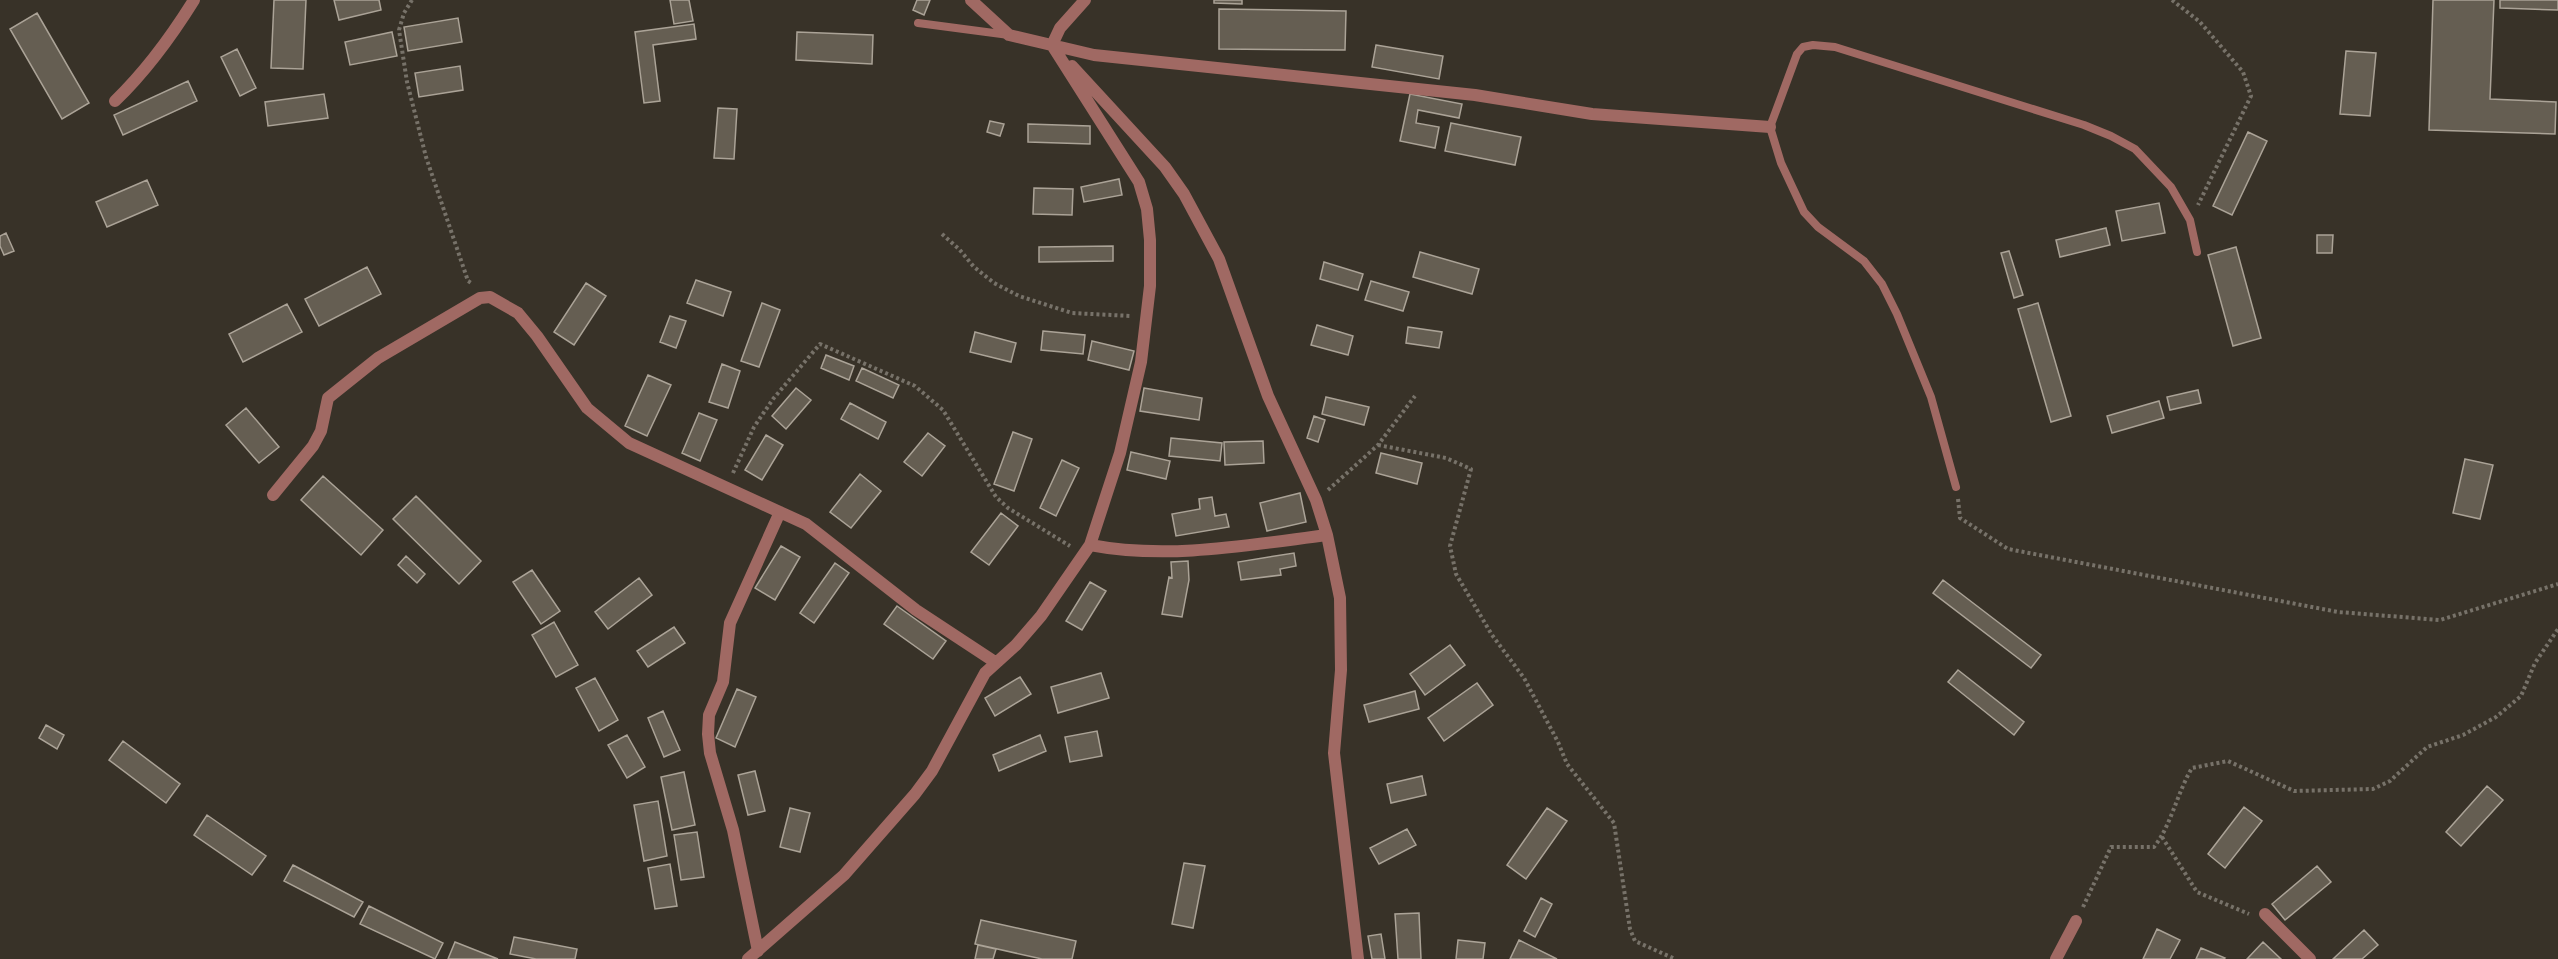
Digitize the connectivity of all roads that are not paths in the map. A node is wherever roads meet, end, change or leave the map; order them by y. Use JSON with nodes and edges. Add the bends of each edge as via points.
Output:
{"nodes":[{"id":1,"x":194,"y":0,"type":"edge"},
{"id":2,"x":971,"y":0,"type":"edge"},
{"id":3,"x":1085,"y":0,"type":"edge"},
{"id":4,"x":918,"y":23,"type":"dead end"},
{"id":5,"x":1009,"y":35,"type":"junction"},
{"id":6,"x":1052,"y":45,"type":"junction"},
{"id":7,"x":115,"y":101,"type":"dead end"},
{"id":8,"x":1770,"y":127,"type":"junction"},
{"id":9,"x":2197,"y":252,"type":"dead end"},
{"id":10,"x":1956,"y":487,"type":"road end"},
{"id":11,"x":273,"y":495,"type":"dead end"},
{"id":12,"x":780,"y":512,"type":"junction"},
{"id":13,"x":1327,"y":535,"type":"junction"},
{"id":14,"x":1087,"y":550,"type":"junction"},
{"id":15,"x":995,"y":662,"type":"junction"},
{"id":16,"x":2265,"y":915,"type":"road end"},
{"id":17,"x":2076,"y":921,"type":"road end"},
{"id":18,"x":753,"y":955,"type":"edge"},
{"id":19,"x":1358,"y":959,"type":"edge"},
{"id":20,"x":2056,"y":959,"type":"edge"},
{"id":21,"x":2310,"y":959,"type":"edge"}],
"edges":[{"from":1,"to":7,"type":"street","via":[[138,79]]},
{"from":2,"to":5,"type":"street"},
{"from":3,"to":6,"type":"street","via":[[1060,28]]},
{"from":4,"to":5,"type":"lane"},
{"from":5,"to":6,"type":"street"},
{"from":6,"to":8,"type":"street","via":[[1094,55],[1475,95],[1592,114]]},
{"from":6,"to":13,"type":"street","via":[[1165,167],[1184,194],[1219,259],[1268,396],[1316,500]]},
{"from":6,"to":14,"type":"street","via":[[1139,182],[1150,240],[1150,286],[1141,362],[1120,453]]},
{"from":8,"to":9,"type":"lane","via":[[1797,54],[1803,47],[1813,45],[1835,47],[2084,125],[2135,149],[2171,188],[2190,220]]},
{"from":8,"to":10,"type":"lane","via":[[1785,173],[1804,212],[1864,261],[1882,284],[1931,397]]},
{"from":11,"to":12,"type":"street","via":[[313,446],[321,431],[328,398],[378,358],[480,298],[490,297],[518,313],[587,408],[607,426],[629,442]]},
{"from":12,"to":15,"type":"street","via":[[806,524],[916,610]]},
{"from":12,"to":18,"type":"street","via":[[730,623],[723,682],[709,715],[710,753],[733,830]]},
{"from":13,"to":14,"type":"street","via":[[1216,549]]},
{"from":13,"to":19,"type":"street","via":[[1340,598],[1341,670],[1334,753]]},
{"from":14,"to":15,"type":"street","via":[[1041,616]]},
{"from":15,"to":18,"type":"street","via":[[915,794],[844,875]]},
{"from":16,"to":21,"type":"street"},
{"from":17,"to":20,"type":"street"}]}
